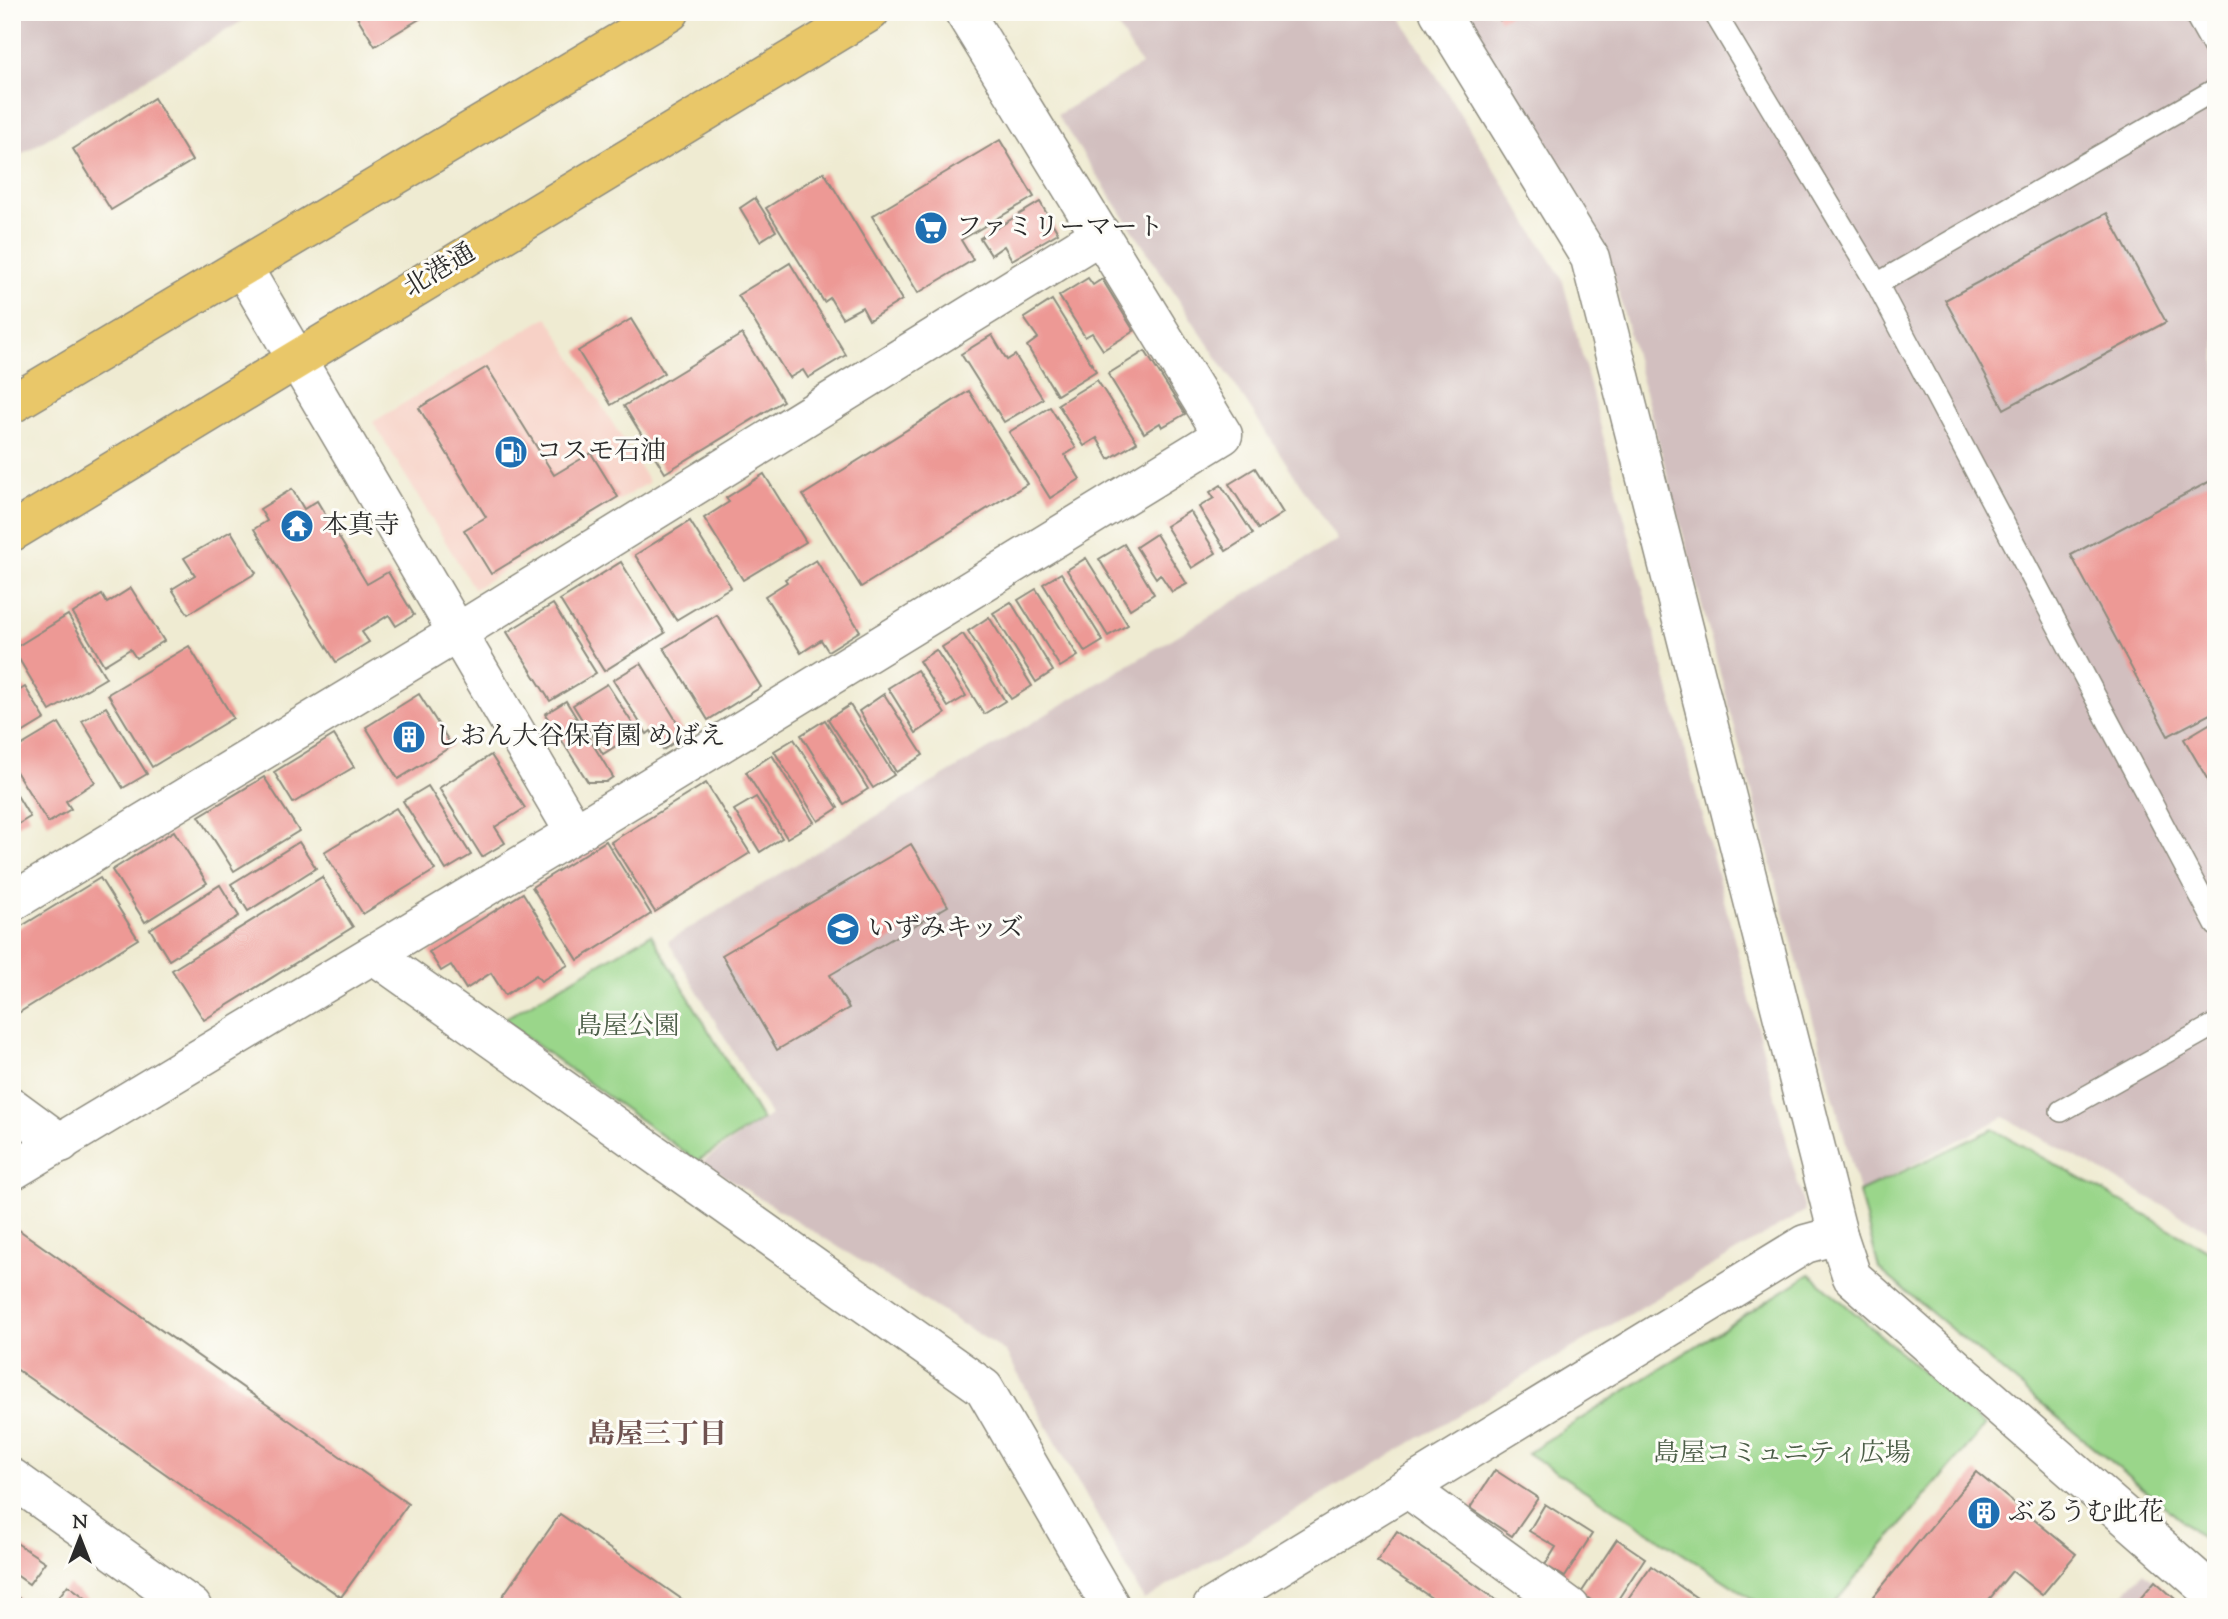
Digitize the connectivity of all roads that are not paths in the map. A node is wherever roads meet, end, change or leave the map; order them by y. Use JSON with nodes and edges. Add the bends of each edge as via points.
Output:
{"nodes":[{"id":1,"x":670,"y":12,"type":"edge"},
{"id":2,"x":870,"y":12,"type":"edge"},
{"id":3,"x":964,"y":12,"type":"edge"},
{"id":4,"x":1439,"y":12,"type":"edge"},
{"id":5,"x":1714,"y":12,"type":"edge"},
{"id":6,"x":2194,"y":12,"type":"edge"},
{"id":7,"x":2216,"y":51,"type":"edge"},
{"id":8,"x":2216,"y":89,"type":"edge"},
{"id":9,"x":1101,"y":234,"type":"junction"},
{"id":10,"x":243,"y":268,"type":"junction"},
{"id":11,"x":1877,"y":284,"type":"junction"},
{"id":12,"x":295,"y":359,"type":"junction"},
{"id":13,"x":12,"y":404,"type":"edge"},
{"id":14,"x":12,"y":532,"type":"edge"},
{"id":15,"x":457,"y":633,"type":"junction"},
{"id":16,"x":575,"y":833,"type":"junction"},
{"id":17,"x":12,"y":902,"type":"edge"},
{"id":18,"x":2216,"y":925,"type":"edge"},
{"id":19,"x":374,"y":954,"type":"junction"},
{"id":20,"x":2216,"y":1024,"type":"edge"},
{"id":21,"x":12,"y":1107,"type":"edge"},
{"id":22,"x":2061,"y":1111,"type":"dead end"},
{"id":23,"x":61,"y":1143,"type":"junction"},
{"id":24,"x":12,"y":1171,"type":"edge"},
{"id":25,"x":1839,"y":1235,"type":"junction"},
{"id":26,"x":12,"y":1478,"type":"edge"},
{"id":27,"x":1406,"y":1488,"type":"junction"},
{"id":28,"x":2216,"y":1595,"type":"edge"},
{"id":29,"x":1563,"y":1605,"type":"edge"},
{"id":30,"x":192,"y":1607,"type":"edge"},
{"id":31,"x":1111,"y":1607,"type":"edge"},
{"id":32,"x":1212,"y":1607,"type":"edge"}],
"edges":[{"from":1,"to":10,"type":"main road"},
{"from":2,"to":12,"type":"main road","name":"北港通"},
{"from":3,"to":9,"type":"street"},
{"from":4,"to":25,"type":"street","via":[[1590,258]]},
{"from":5,"to":11,"type":"lane"},
{"from":6,"to":7,"type":"lane"},
{"from":8,"to":11,"type":"lane"},
{"from":9,"to":15,"type":"street"},
{"from":9,"to":16,"type":"street","via":[[1223,435]]},
{"from":10,"to":12,"type":"street"},
{"from":10,"to":13,"type":"main road"},
{"from":11,"to":18,"type":"lane"},
{"from":12,"to":14,"type":"main road","name":"北港通"},
{"from":12,"to":15,"type":"street"},
{"from":15,"to":16,"type":"street"},
{"from":15,"to":17,"type":"street"},
{"from":16,"to":19,"type":"street"},
{"from":19,"to":23,"type":"street"},
{"from":19,"to":31,"type":"street","via":[[984,1388]]},
{"from":20,"to":22,"type":"lane"},
{"from":21,"to":23,"type":"street"},
{"from":23,"to":24,"type":"street"},
{"from":25,"to":27,"type":"street","via":[[1805,1244]]},
{"from":25,"to":28,"type":"street","via":[[1852,1277]]},
{"from":26,"to":30,"type":"street"},
{"from":27,"to":29,"type":"street"},
{"from":27,"to":32,"type":"street"}]}
